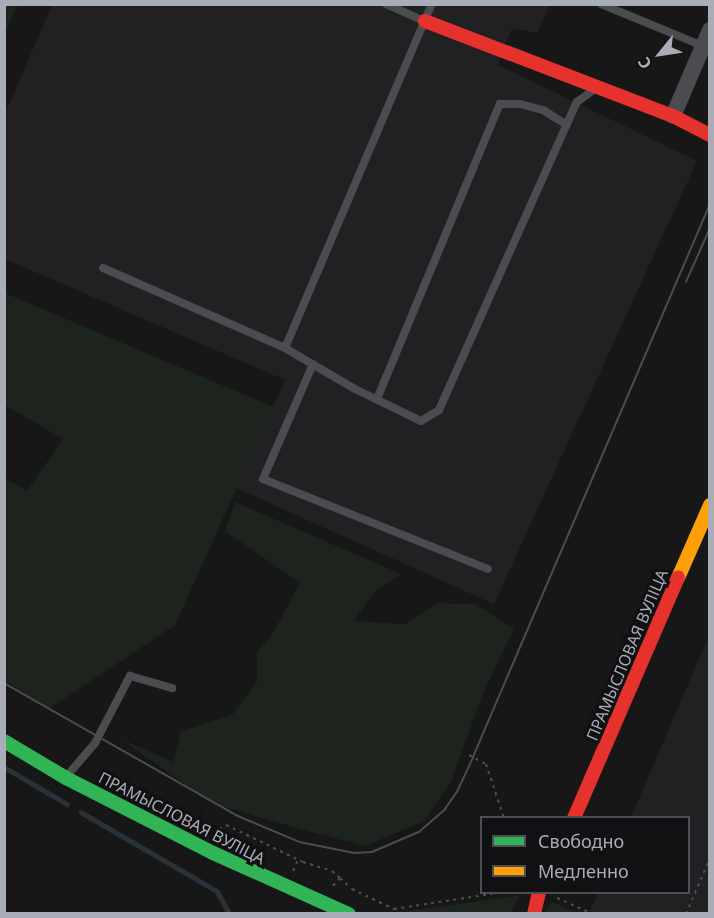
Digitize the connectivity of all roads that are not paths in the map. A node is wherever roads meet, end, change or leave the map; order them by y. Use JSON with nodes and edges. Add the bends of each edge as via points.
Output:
{"nodes":[{"id":1,"x":386,"y":4,"type":"edge"},
{"id":2,"x":432,"y":4,"type":"edge"},
{"id":3,"x":601,"y":4,"type":"edge"},
{"id":4,"x":424,"y":21,"type":"junction"},
{"id":5,"x":710,"y":30,"type":"edge"},
{"id":6,"x":703,"y":46,"type":"junction"},
{"id":7,"x":598,"y":87,"type":"junction"},
{"id":8,"x":673,"y":116,"type":"junction"},
{"id":9,"x":567,"y":125,"type":"junction"},
{"id":10,"x":710,"y":135,"type":"edge"},
{"id":11,"x":104,"y":268,"type":"dead end"},
{"id":12,"x":285,"y":348,"type":"junction"},
{"id":13,"x":313,"y":364,"type":"junction"},
{"id":14,"x":377,"y":399,"type":"junction"},
{"id":15,"x":710,"y":505,"type":"edge"},
{"id":16,"x":488,"y":569,"type":"dead end"},
{"id":17,"x":172,"y":688,"type":"dead end"},
{"id":18,"x":4,"y":741,"type":"edge"},
{"id":19,"x":66,"y":778,"type":"junction"},
{"id":20,"x":575,"y":816,"type":"edge"},
{"id":21,"x":539,"y":894,"type":"edge"},
{"id":22,"x":330,"y":910,"type":"edge"},
{"id":23,"x":350,"y":914,"type":"edge"},
{"id":24,"x":534,"y":914,"type":"edge"}],
"edges":[{"from":1,"to":4,"type":"lane"},
{"from":2,"to":4,"type":"lane"},
{"from":3,"to":6,"type":"lane"},
{"from":4,"to":7,"type":"main road"},
{"from":4,"to":12,"type":"lane"},
{"from":5,"to":6,"type":"street"},
{"from":6,"to":8,"type":"street"},
{"from":7,"to":8,"type":"main road"},
{"from":7,"to":9,"type":"lane","via":[[577,102]]},
{"from":8,"to":10,"type":"main road"},
{"from":9,"to":14,"type":"lane","via":[[439,410],[421,421]]},
{"from":9,"to":14,"type":"lane","via":[[543,110],[500,104]]},
{"from":11,"to":12,"type":"lane"},
{"from":12,"to":13,"type":"lane"},
{"from":13,"to":14,"type":"lane"},
{"from":13,"to":16,"type":"lane","via":[[263,479]]},
{"from":15,"to":20,"type":"main road","name":"ПРАМЫСЛОВАЯ ВУЛІЦА"},
{"from":17,"to":19,"type":"lane","via":[[130,676],[95,743]]},
{"from":18,"to":19,"type":"main road","name":"ПРАМЫСЛОВАЯ ВУЛІЦА"},
{"from":19,"to":22,"type":"main road","name":"ПРАМЫСЛОВАЯ ВУЛІЦА"},
{"from":21,"to":24,"type":"main road"},
{"from":22,"to":23,"type":"main road","name":"ПРАМЫСЛОВАЯ ВУЛІЦА"}]}
